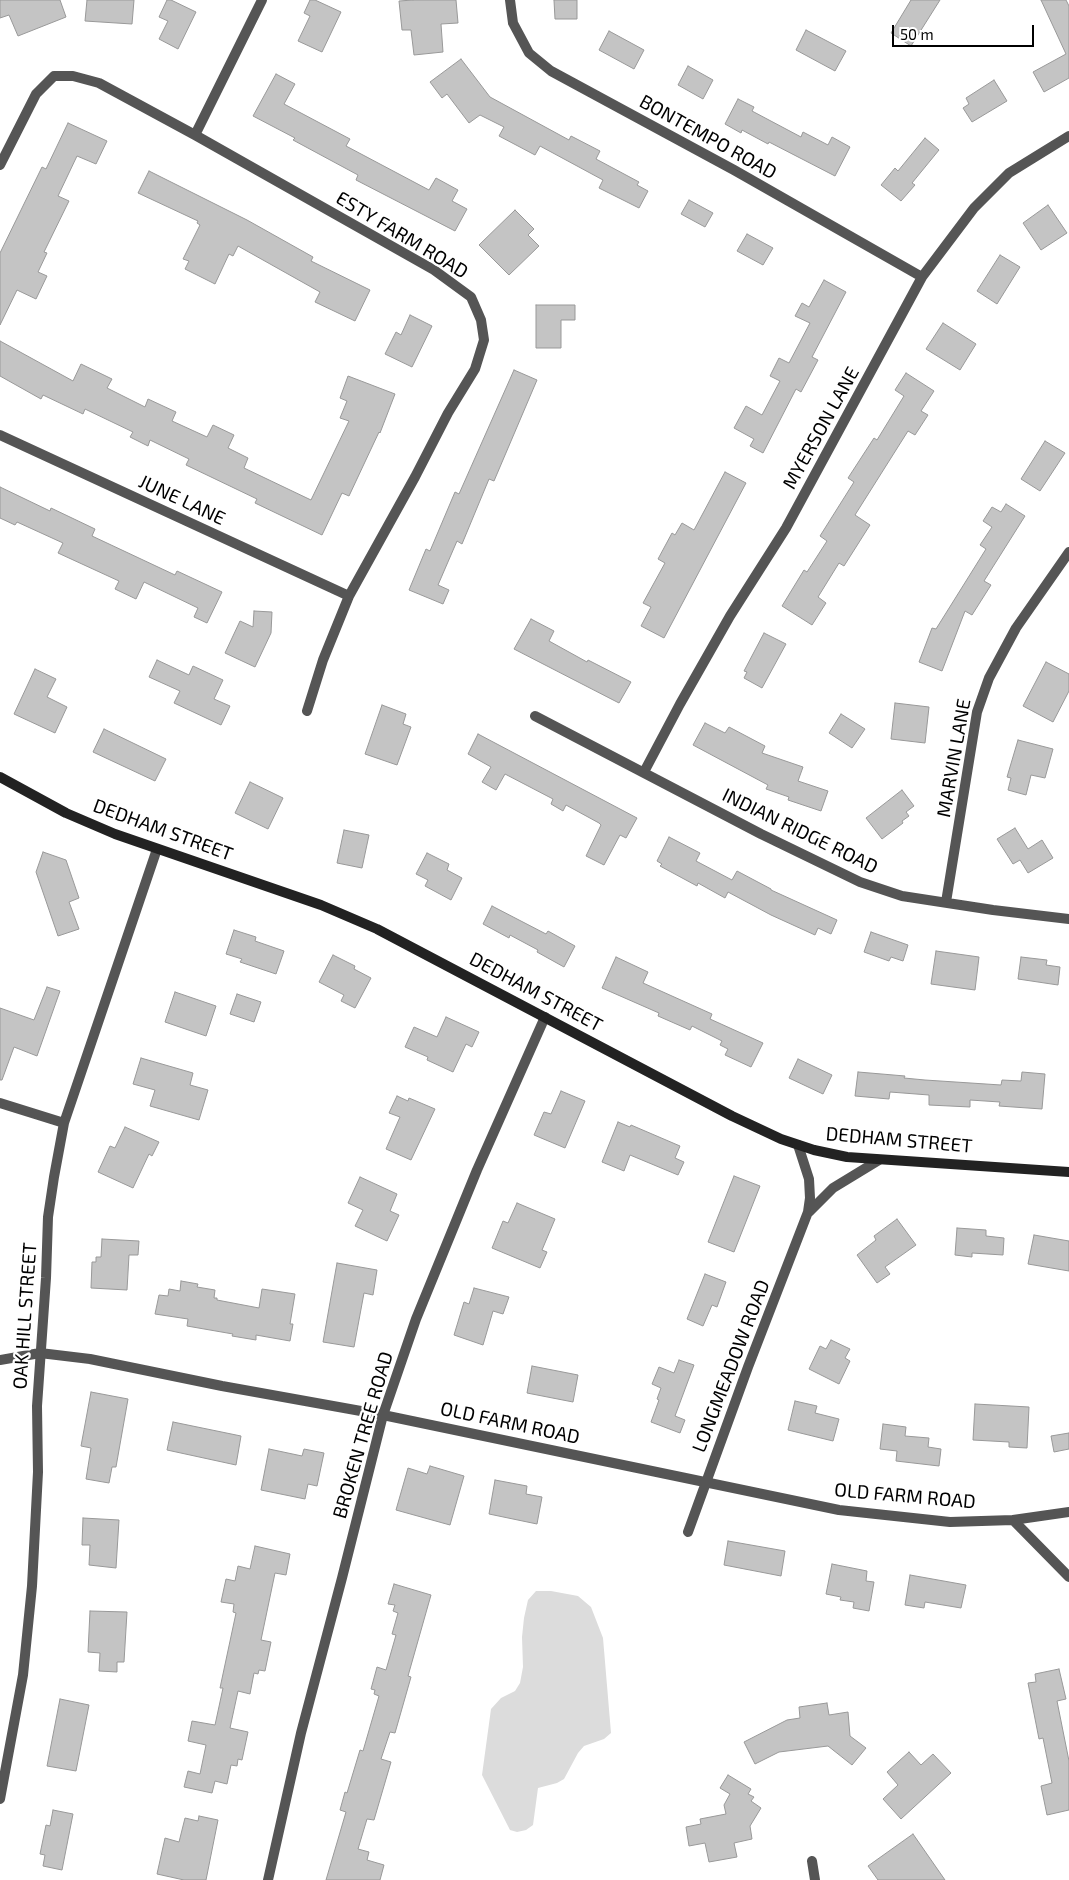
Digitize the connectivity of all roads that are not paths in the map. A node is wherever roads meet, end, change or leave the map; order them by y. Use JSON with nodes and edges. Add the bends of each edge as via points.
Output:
{"nodes":[{"id":1,"x":262,"y":0,"type":"edge"},
{"id":2,"x":510,"y":0,"type":"edge"},
{"id":3,"x":195,"y":134,"type":"junction"},
{"id":4,"x":1069,"y":136,"type":"edge"},
{"id":5,"x":0,"y":165,"type":"edge"},
{"id":6,"x":922,"y":277,"type":"junction"},
{"id":7,"x":0,"y":435,"type":"edge"},
{"id":8,"x":1069,"y":552,"type":"edge"},
{"id":9,"x":349,"y":596,"type":"junction"},
{"id":10,"x":307,"y":711,"type":"dead end"},
{"id":11,"x":535,"y":716,"type":"dead end"},
{"id":12,"x":644,"y":772,"type":"junction"},
{"id":13,"x":0,"y":777,"type":"edge"},
{"id":14,"x":157,"y":849,"type":"junction"},
{"id":15,"x":946,"y":902,"type":"junction"},
{"id":16,"x":1069,"y":919,"type":"edge"},
{"id":17,"x":545,"y":1017,"type":"junction"},
{"id":18,"x":0,"y":1103,"type":"edge"},
{"id":19,"x":64,"y":1123,"type":"junction"},
{"id":20,"x":798,"y":1145,"type":"junction"},
{"id":21,"x":879,"y":1160,"type":"junction"},
{"id":22,"x":1069,"y":1172,"type":"edge"},
{"id":23,"x":808,"y":1212,"type":"junction"},
{"id":24,"x":40,"y":1353,"type":"junction"},
{"id":25,"x":0,"y":1360,"type":"edge"},
{"id":26,"x":383,"y":1415,"type":"junction"},
{"id":27,"x":706,"y":1482,"type":"junction"},
{"id":28,"x":1069,"y":1512,"type":"edge"},
{"id":29,"x":1013,"y":1520,"type":"junction"},
{"id":30,"x":688,"y":1532,"type":"dead end"},
{"id":31,"x":1069,"y":1577,"type":"edge"},
{"id":32,"x":0,"y":1798,"type":"edge"},
{"id":33,"x":812,"y":1861,"type":"dead end"},
{"id":34,"x":268,"y":1880,"type":"edge"},
{"id":35,"x":816,"y":1880,"type":"edge"}],
"edges":[{"from":1,"to":3,"type":"street"},
{"from":2,"to":6,"type":"street","name":"BONTEMPO ROAD","via":[[513,23],[528,52],[551,71]]},
{"from":3,"to":5,"type":"street","name":"ESTY FARM ROAD","via":[[99,83],[72,76],[54,76],[36,94]]},
{"from":3,"to":9,"type":"street","name":"ESTY FARM ROAD","via":[[434,270],[471,297],[481,320],[484,340],[475,369]]},
{"from":4,"to":6,"type":"street","name":"MYERSON LANE","via":[[1009,173],[974,208]]},
{"from":6,"to":12,"type":"street","name":"MYERSON LANE","via":[[786,528],[730,616]]},
{"from":7,"to":9,"type":"street","name":"JUNE LANE"},
{"from":8,"to":15,"type":"street","name":"MARVIN LANE","via":[[1016,628],[989,678],[968,759]]},
{"from":9,"to":10,"type":"street","name":"ESTY FARM ROAD"},
{"from":11,"to":12,"type":"street","name":"INDIAN RIDGE ROAD"},
{"from":12,"to":15,"type":"street","name":"INDIAN RIDGE ROAD","via":[[760,834],[860,882],[902,896]]},
{"from":13,"to":14,"type":"street","name":"DEDHAM STREET","via":[[66,813]]},
{"from":14,"to":17,"type":"street","name":"DEDHAM STREET","via":[[350,916],[425,952]]},
{"from":14,"to":19,"type":"street","name":"OAK HILL STREET"},
{"from":15,"to":16,"type":"street","name":"INDIAN RIDGE ROAD"},
{"from":17,"to":20,"type":"street","name":"DEDHAM STREET","via":[[732,1116]]},
{"from":17,"to":26,"type":"street","name":"BROKEN TREE ROAD","via":[[419,1310]]},
{"from":18,"to":19,"type":"street"},
{"from":19,"to":24,"type":"street","name":"OAK HILL STREET","via":[[48,1218]]},
{"from":20,"to":21,"type":"street","name":"DEDHAM STREET","via":[[847,1157]]},
{"from":20,"to":23,"type":"street","name":"LONGMEADOW ROAD","via":[[809,1179]]},
{"from":21,"to":22,"type":"street","name":"DEDHAM STREET"},
{"from":21,"to":23,"type":"street","name":"LONGMEADOW ROAD","via":[[833,1188]]},
{"from":23,"to":27,"type":"street","name":"LONGMEADOW ROAD"},
{"from":24,"to":25,"type":"street","name":"OLD FARM ROAD"},
{"from":24,"to":26,"type":"street","name":"OLD FARM ROAD","via":[[90,1359]]},
{"from":24,"to":32,"type":"street","name":"OAK HILL STREET","via":[[32,1586],[23,1675]]},
{"from":26,"to":27,"type":"street","name":"OLD FARM ROAD"},
{"from":26,"to":34,"type":"street","name":"BROKEN TREE ROAD","via":[[301,1733]]},
{"from":27,"to":29,"type":"street","name":"OLD FARM ROAD","via":[[839,1510],[950,1522]]},
{"from":27,"to":30,"type":"street","name":"LONGMEADOW ROAD"},
{"from":28,"to":29,"type":"street","name":"OLD FARM ROAD"},
{"from":29,"to":31,"type":"street"},
{"from":33,"to":35,"type":"street"}]}
